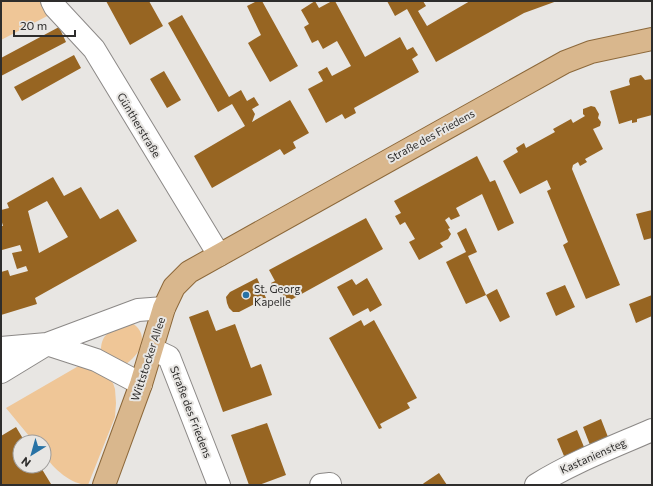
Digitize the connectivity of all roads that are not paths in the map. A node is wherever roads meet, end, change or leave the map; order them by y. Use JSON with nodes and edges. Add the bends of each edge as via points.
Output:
{"nodes":[{"id":1,"x":52,"y":1,"type":"edge"},
{"id":2,"x":652,"y":39,"type":"edge"},
{"id":3,"x":219,"y":255,"type":"junction"},
{"id":4,"x":164,"y":308,"type":"junction"},
{"id":5,"x":48,"y":344,"type":"junction"},
{"id":6,"x":1,"y":348,"type":"edge"},
{"id":7,"x":152,"y":349,"type":"junction"},
{"id":8,"x":1,"y":372,"type":"edge"},
{"id":9,"x":141,"y":384,"type":"junction"},
{"id":10,"x":652,"y":430,"type":"edge"},
{"id":11,"x":104,"y":485,"type":"edge"},
{"id":12,"x":219,"y":485,"type":"edge"},
{"id":13,"x":536,"y":485,"type":"edge"}],
"edges":[{"from":1,"to":3,"type":"street","name":"Güntherstraße","via":[[94,49]]},
{"from":2,"to":3,"type":"main road","name":"Straße des Friedens","via":[[591,52],[565,62]]},
{"from":3,"to":4,"type":"main road","name":"Wittstocker Allee","via":[[189,272],[174,287]]},
{"from":4,"to":5,"type":"street","via":[[138,310]]},
{"from":4,"to":7,"type":"main road","name":"Wittstocker Allee"},
{"from":5,"to":6,"type":"street"},
{"from":5,"to":8,"type":"street"},
{"from":5,"to":9,"type":"street","via":[[96,360]]},
{"from":7,"to":9,"type":"main road","name":"Wittstocker Allee"},
{"from":7,"to":12,"type":"street","name":"Straße des Friedens","via":[[169,357]]},
{"from":9,"to":11,"type":"main road","name":"Wittstocker Allee"},
{"from":10,"to":13,"type":"street","name":"Kastaniensteg","via":[[555,473]]}]}
